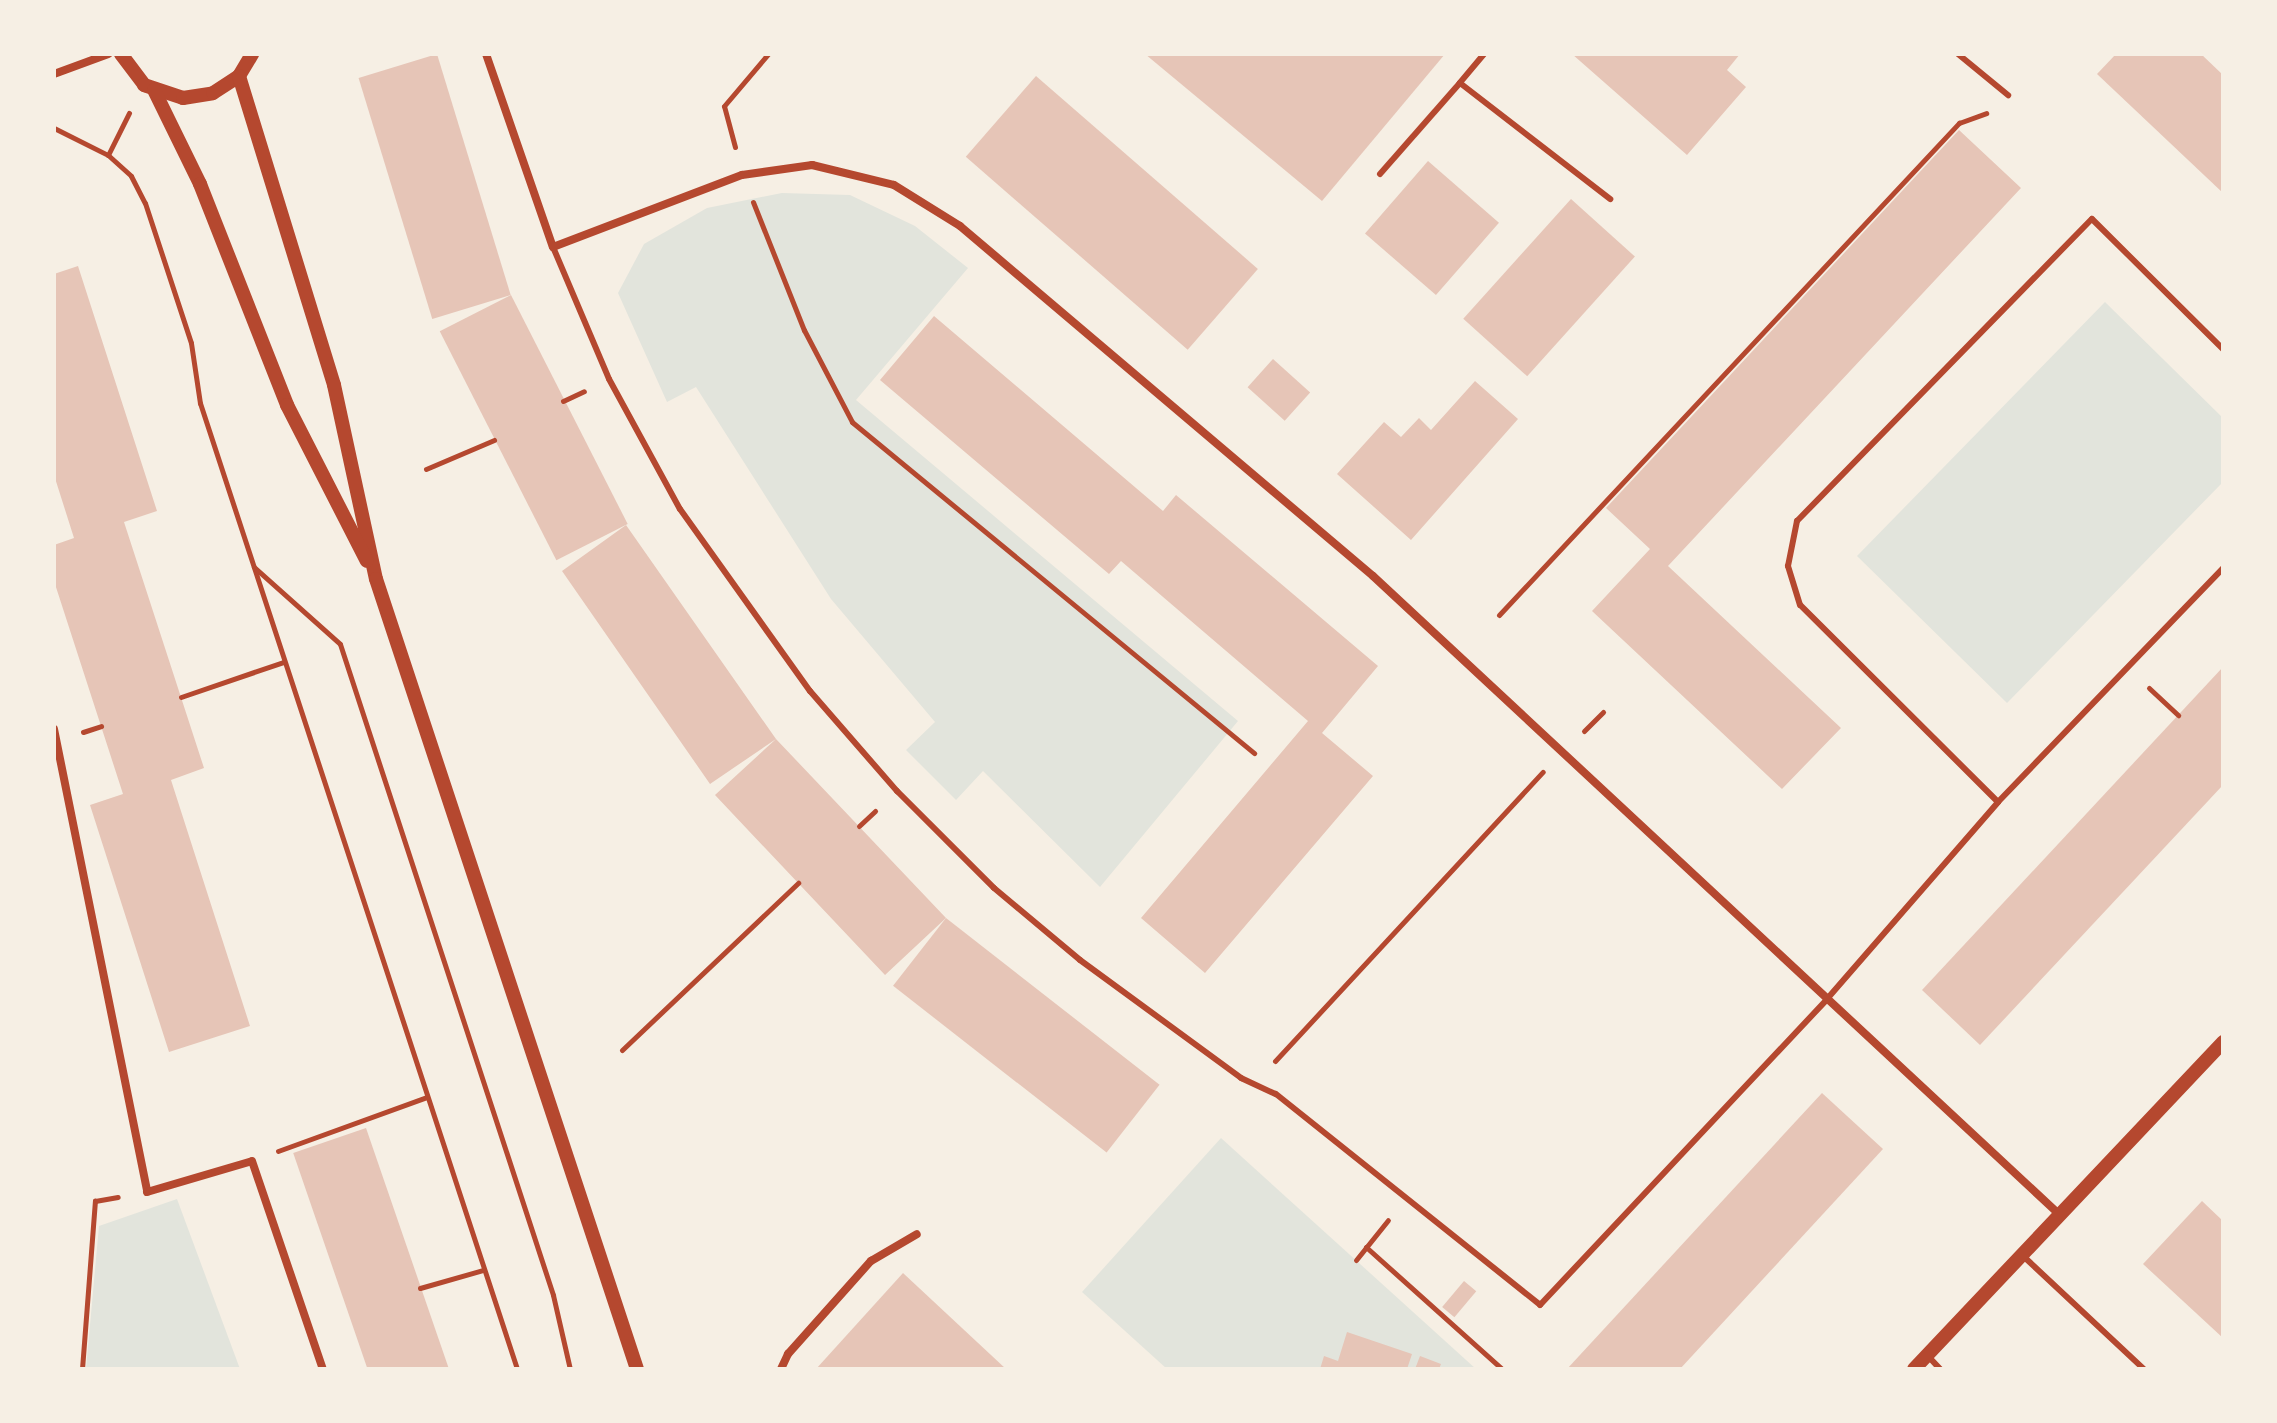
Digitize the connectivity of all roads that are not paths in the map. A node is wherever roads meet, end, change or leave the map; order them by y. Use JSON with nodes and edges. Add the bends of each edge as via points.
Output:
{"nodes":[{"id":1,"x":108,"y":54,"type":"edge"},
{"id":2,"x":121,"y":54,"type":"edge"},
{"id":3,"x":252,"y":54,"type":"edge"},
{"id":4,"x":486,"y":54,"type":"edge"},
{"id":5,"x":1484,"y":54,"type":"edge"},
{"id":6,"x":1958,"y":54,"type":"edge"},
{"id":7,"x":54,"y":74,"type":"edge"},
{"id":8,"x":239,"y":76,"type":"junction"},
{"id":9,"x":1460,"y":83,"type":"junction"},
{"id":10,"x":149,"y":88,"type":"junction"},
{"id":11,"x":2008,"y":95,"type":"dead end"},
{"id":12,"x":1380,"y":174,"type":"dead end"},
{"id":13,"x":1610,"y":199,"type":"dead end"},
{"id":14,"x":553,"y":247,"type":"junction"},
{"id":15,"x":2223,"y":349,"type":"edge"},
{"id":16,"x":2223,"y":568,"type":"edge"},
{"id":17,"x":376,"y":579,"type":"junction"},
{"id":18,"x":54,"y":729,"type":"edge"},
{"id":19,"x":1998,"y":802,"type":"junction"},
{"id":20,"x":1827,"y":999,"type":"junction"},
{"id":21,"x":2223,"y":1042,"type":"edge"},
{"id":22,"x":2060,"y":1215,"type":"junction"},
{"id":23,"x":917,"y":1234,"type":"dead end"},
{"id":24,"x":2022,"y":1255,"type":"junction"},
{"id":25,"x":1927,"y":1355,"type":"junction"},
{"id":26,"x":323,"y":1369,"type":"edge"},
{"id":27,"x":637,"y":1369,"type":"edge"},
{"id":28,"x":781,"y":1369,"type":"edge"},
{"id":29,"x":1914,"y":1369,"type":"edge"},
{"id":30,"x":1940,"y":1369,"type":"edge"},
{"id":31,"x":2144,"y":1369,"type":"edge"}],
"edges":[{"from":1,"to":7,"type":"street"},
{"from":2,"to":10,"type":"street"},
{"from":3,"to":8,"type":"street"},
{"from":4,"to":14,"type":"street"},
{"from":5,"to":9,"type":"lane"},
{"from":6,"to":11,"type":"lane"},
{"from":8,"to":10,"type":"street","via":[[213,93],[183,98]]},
{"from":8,"to":17,"type":"street","via":[[334,385]]},
{"from":9,"to":12,"type":"lane"},
{"from":9,"to":13,"type":"lane"},
{"from":10,"to":17,"type":"street","via":[[200,184],[287,405]]},
{"from":14,"to":20,"type":"street","via":[[742,175],[812,165],[894,185],[960,226],[1373,576]]},
{"from":14,"to":20,"type":"lane","via":[[609,379],[680,509],[810,691],[994,888],[1080,960],[1241,1078],[1276,1094],[1540,1305]]},
{"from":15,"to":19,"type":"lane","via":[[2092,219],[1797,521],[1788,566],[1800,605]]},
{"from":16,"to":19,"type":"lane"},
{"from":17,"to":27,"type":"street"},
{"from":18,"to":26,"type":"street","via":[[147,1192],[252,1161]]},
{"from":19,"to":20,"type":"lane"},
{"from":20,"to":22,"type":"street"},
{"from":21,"to":22,"type":"street"},
{"from":22,"to":24,"type":"street"},
{"from":23,"to":28,"type":"street","via":[[871,1261],[788,1354]]},
{"from":24,"to":25,"type":"street"},
{"from":24,"to":31,"type":"lane"},
{"from":25,"to":29,"type":"street"},
{"from":25,"to":30,"type":"lane"}]}
